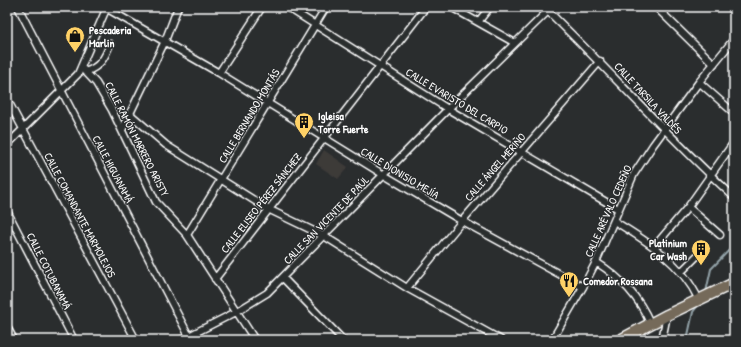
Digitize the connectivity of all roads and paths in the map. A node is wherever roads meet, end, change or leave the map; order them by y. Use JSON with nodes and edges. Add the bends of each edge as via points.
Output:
{"nodes":[{"id":1,"x":18,"y":7,"type":"edge"},
{"id":2,"x":107,"y":7,"type":"edge"},
{"id":3,"x":178,"y":7,"type":"edge"},
{"id":4,"x":262,"y":7,"type":"edge"},
{"id":5,"x":287,"y":7,"type":"edge"},
{"id":6,"x":326,"y":7,"type":"edge"},
{"id":7,"x":426,"y":7,"type":"edge"},
{"id":8,"x":451,"y":7,"type":"edge"},
{"id":9,"x":490,"y":7,"type":"edge"},
{"id":10,"x":656,"y":7,"type":"edge"},
{"id":11,"x":550,"y":9,"type":"edge"},
{"id":12,"x":478,"y":22,"type":"junction"},
{"id":13,"x":316,"y":24,"type":"junction"},
{"id":14,"x":734,"y":40,"type":"edge"},
{"id":15,"x":164,"y":41,"type":"junction"},
{"id":16,"x":515,"y":43,"type":"junction"},
{"id":17,"x":110,"y":44,"type":"dead end"},
{"id":18,"x":600,"y":61,"type":"junction"},
{"id":19,"x":714,"y":64,"type":"junction"},
{"id":20,"x":380,"y":66,"type":"junction"},
{"id":21,"x":83,"y":69,"type":"junction"},
{"id":22,"x":219,"y":73,"type":"junction"},
{"id":23,"x":699,"y":82,"type":"junction"},
{"id":24,"x":61,"y":91,"type":"junction"},
{"id":25,"x":7,"y":99,"type":"edge"},
{"id":26,"x":268,"y":103,"type":"junction"},
{"id":27,"x":448,"y":109,"type":"junction"},
{"id":28,"x":734,"y":113,"type":"edge"},
{"id":29,"x":130,"y":114,"type":"junction"},
{"id":30,"x":23,"y":128,"type":"junction"},
{"id":31,"x":122,"y":130,"type":"junction"},
{"id":32,"x":664,"y":131,"type":"junction"},
{"id":33,"x":324,"y":139,"type":"junction"},
{"id":34,"x":734,"y":142,"type":"edge"},
{"id":35,"x":7,"y":145,"type":"edge"},
{"id":36,"x":521,"y":151,"type":"junction"},
{"id":37,"x":384,"y":175,"type":"junction"},
{"id":38,"x":710,"y":175,"type":"junction"},
{"id":39,"x":222,"y":180,"type":"junction"},
{"id":40,"x":734,"y":197,"type":"edge"},
{"id":41,"x":688,"y":207,"type":"junction"},
{"id":42,"x":268,"y":209,"type":"junction"},
{"id":43,"x":618,"y":209,"type":"junction"},
{"id":44,"x":7,"y":210,"type":"edge"},
{"id":45,"x":462,"y":221,"type":"junction"},
{"id":46,"x":614,"y":221,"type":"junction"},
{"id":47,"x":187,"y":235,"type":"junction"},
{"id":48,"x":720,"y":235,"type":"dead end"},
{"id":49,"x":324,"y":236,"type":"junction"},
{"id":50,"x":654,"y":248,"type":"junction"},
{"id":51,"x":702,"y":251,"type":"dead end"},
{"id":52,"x":596,"y":262,"type":"junction"},
{"id":53,"x":682,"y":272,"type":"junction"},
{"id":54,"x":284,"y":278,"type":"junction"},
{"id":55,"x":215,"y":279,"type":"junction"},
{"id":56,"x":734,"y":284,"type":"edge"},
{"id":57,"x":584,"y":287,"type":"junction"},
{"id":58,"x":407,"y":288,"type":"junction"},
{"id":59,"x":700,"y":299,"type":"junction"},
{"id":60,"x":236,"y":312,"type":"junction"},
{"id":61,"x":667,"y":315,"type":"junction"},
{"id":62,"x":650,"y":323,"type":"junction"},
{"id":63,"x":7,"y":327,"type":"edge"},
{"id":64,"x":190,"y":338,"type":"edge"},
{"id":65,"x":14,"y":340,"type":"edge"},
{"id":66,"x":74,"y":340,"type":"edge"},
{"id":67,"x":136,"y":340,"type":"edge"},
{"id":68,"x":181,"y":340,"type":"edge"},
{"id":69,"x":255,"y":340,"type":"edge"},
{"id":70,"x":343,"y":340,"type":"edge"},
{"id":71,"x":501,"y":340,"type":"edge"},
{"id":72,"x":552,"y":340,"type":"edge"},
{"id":73,"x":620,"y":340,"type":"edge"},
{"id":74,"x":662,"y":340,"type":"edge"}],
"edges":[{"from":1,"to":24,"type":"street","name":"CALLE HIGUANAMÁ"},
{"from":2,"to":15,"type":"street","name":"CALLE DIONISIO MEJÍA"},
{"from":2,"to":21,"type":"street"},
{"from":3,"to":15,"type":"street"},
{"from":4,"to":22,"type":"street"},
{"from":5,"to":13,"type":"street","name":"CALLE EVARISTO DEL CARPIO"},
{"from":6,"to":13,"type":"street","name":"CALLE BERNANDO MONTÁS"},
{"from":7,"to":20,"type":"street","name":"CALLE ELISEO PÉREZ SÁNCHEZ"},
{"from":8,"to":12,"type":"street"},
{"from":9,"to":12,"type":"street"},
{"from":10,"to":19,"type":"street"},
{"from":11,"to":16,"type":"street","name":"CALLE SAN VICENTE DE PAÚL"},
{"from":11,"to":18,"type":"street","name":"CALLE TARSILA VALDÉS"},
{"from":12,"to":16,"type":"street"},
{"from":13,"to":20,"type":"street","name":"CALLE EVARISTO DEL CARPIO"},
{"from":13,"to":26,"type":"street","name":"CALLE BERNANDO MONTÁS"},
{"from":14,"to":19,"type":"street","name":"CALLE ARÉVALO CEDEÑO"},
{"from":15,"to":22,"type":"street","name":"CALLE DIONISIO MEJÍA"},
{"from":15,"to":29,"type":"street"},
{"from":16,"to":27,"type":"street","name":"CALLE SAN VICENTE DE PAÚL"},
{"from":17,"to":21,"type":"street","via":[[100,63]]},
{"from":18,"to":32,"type":"street","name":"CALLE TARSILA VALDÉS"},
{"from":18,"to":36,"type":"street","name":"CALLE ÁNGEL MERIÑO"},
{"from":19,"to":23,"type":"street","name":"CALLE ARÉVALO CEDEÑO"},
{"from":20,"to":27,"type":"street","name":"CALLE EVARISTO DEL CARPIO"},
{"from":20,"to":33,"type":"street","name":"CALLE ELISEO PÉREZ SÁNCHEZ"},
{"from":21,"to":24,"type":"street"},
{"from":21,"to":31,"type":"street","name":"CALLE RAMÓN MARRERO ARISTY","via":[[96,83]]},
{"from":22,"to":26,"type":"street","name":"CALLE DIONISIO MEJÍA"},
{"from":23,"to":28,"type":"street"},
{"from":23,"to":32,"type":"street","name":"CALLE ARÉVALO CEDEÑO"},
{"from":24,"to":30,"type":"street"},
{"from":24,"to":64,"type":"street","name":"CALLE HIGUANAMÁ"},
{"from":25,"to":30,"type":"street","name":"CALLE COMANDANTE MARMOLEJOS"},
{"from":26,"to":33,"type":"street","name":"CALLE DIONISIO MEJÍA"},
{"from":26,"to":39,"type":"street","name":"CALLE BERNANDO MONTÁS"},
{"from":27,"to":36,"type":"street","name":"CALLE EVARISTO DEL CARPIO"},
{"from":27,"to":37,"type":"street","name":"CALLE SAN VICENTE DE PAÚL"},
{"from":29,"to":31,"type":"street"},
{"from":29,"to":39,"type":"street","via":[[166,145]]},
{"from":30,"to":35,"type":"street"},
{"from":30,"to":67,"type":"street","name":"CALLE COMANDANTE MARMOLEJOS"},
{"from":31,"to":47,"type":"street","name":"CALLE RAMÓN MARRERO ARISTY","via":[[156,202]]},
{"from":32,"to":38,"type":"street","name":"CALLE TARSILA VALDÉS"},
{"from":32,"to":43,"type":"street","name":"CALLE ARÉVALO CEDEÑO","via":[[634,174]]},
{"from":33,"to":37,"type":"street","name":"CALLE DIONISIO MEJÍA"},
{"from":33,"to":42,"type":"street","name":"CALLE ELISEO PÉREZ SÁNCHEZ"},
{"from":34,"to":38,"type":"street"},
{"from":36,"to":43,"type":"street","name":"CALLE EVARISTO DEL CARPIO"},
{"from":36,"to":45,"type":"street","name":"CALLE ÁNGEL MERIÑO"},
{"from":37,"to":45,"type":"street","name":"CALLE DIONISIO MEJÍA"},
{"from":37,"to":49,"type":"street","name":"CALLE SAN VICENTE DE PAÚL"},
{"from":38,"to":40,"type":"street","name":"CALLE TARSILA VALDÉS"},
{"from":38,"to":41,"type":"street"},
{"from":39,"to":42,"type":"street"},
{"from":39,"to":47,"type":"street","name":"CALLE BERNANDO MONTÁS"},
{"from":41,"to":48,"type":"street"},
{"from":41,"to":50,"type":"street"},
{"from":42,"to":49,"type":"street"},
{"from":42,"to":55,"type":"street","name":"CALLE ELISEO PÉREZ SÁNCHEZ"},
{"from":43,"to":46,"type":"street","name":"CALLE ARÉVALO CEDEÑO"},
{"from":44,"to":66,"type":"street","name":"CALLE COTUBANAMÁ"},
{"from":45,"to":57,"type":"street","name":"CALLE DIONISIO MEJÍA"},
{"from":45,"to":58,"type":"street","name":"CALLE ÁNGEL MERIÑO"},
{"from":46,"to":50,"type":"street"},
{"from":46,"to":52,"type":"street","name":"CALLE ARÉVALO CEDEÑO"},
{"from":47,"to":55,"type":"street","name":"CALLE RAMÓN MARRERO ARISTY"},
{"from":49,"to":54,"type":"street","name":"CALLE SAN VICENTE DE PAÚL"},
{"from":49,"to":58,"type":"street"},
{"from":50,"to":53,"type":"street"},
{"from":51,"to":53,"type":"street"},
{"from":52,"to":57,"type":"street","name":"CALLE ARÉVALO CEDEÑO"},
{"from":52,"to":62,"type":"street","via":[[610,271],[630,292]]},
{"from":53,"to":59,"type":"street"},
{"from":54,"to":60,"type":"street","name":"CALLE SAN VICENTE DE PAÚL","via":[[267,294]]},
{"from":54,"to":70,"type":"street"},
{"from":55,"to":60,"type":"street","name":"CALLE RAMÓN MARRERO ARISTY"},
{"from":56,"to":59,"type":"main road"},
{"from":57,"to":72,"type":"street","name":"CALLE ARÉVALO CEDEÑO"},
{"from":58,"to":71,"type":"street"},
{"from":59,"to":61,"type":"main road"},
{"from":60,"to":64,"type":"street","name":"CALLE SAN VICENTE DE PAÚL"},
{"from":60,"to":69,"type":"street","name":"CALLE RAMÓN MARRERO ARISTY"},
{"from":61,"to":62,"type":"main road"},
{"from":61,"to":74,"type":"street"},
{"from":62,"to":73,"type":"main road"},
{"from":63,"to":65,"type":"street"},
{"from":64,"to":68,"type":"street","name":"CALLE SAN VICENTE DE PAÚL"}]}
